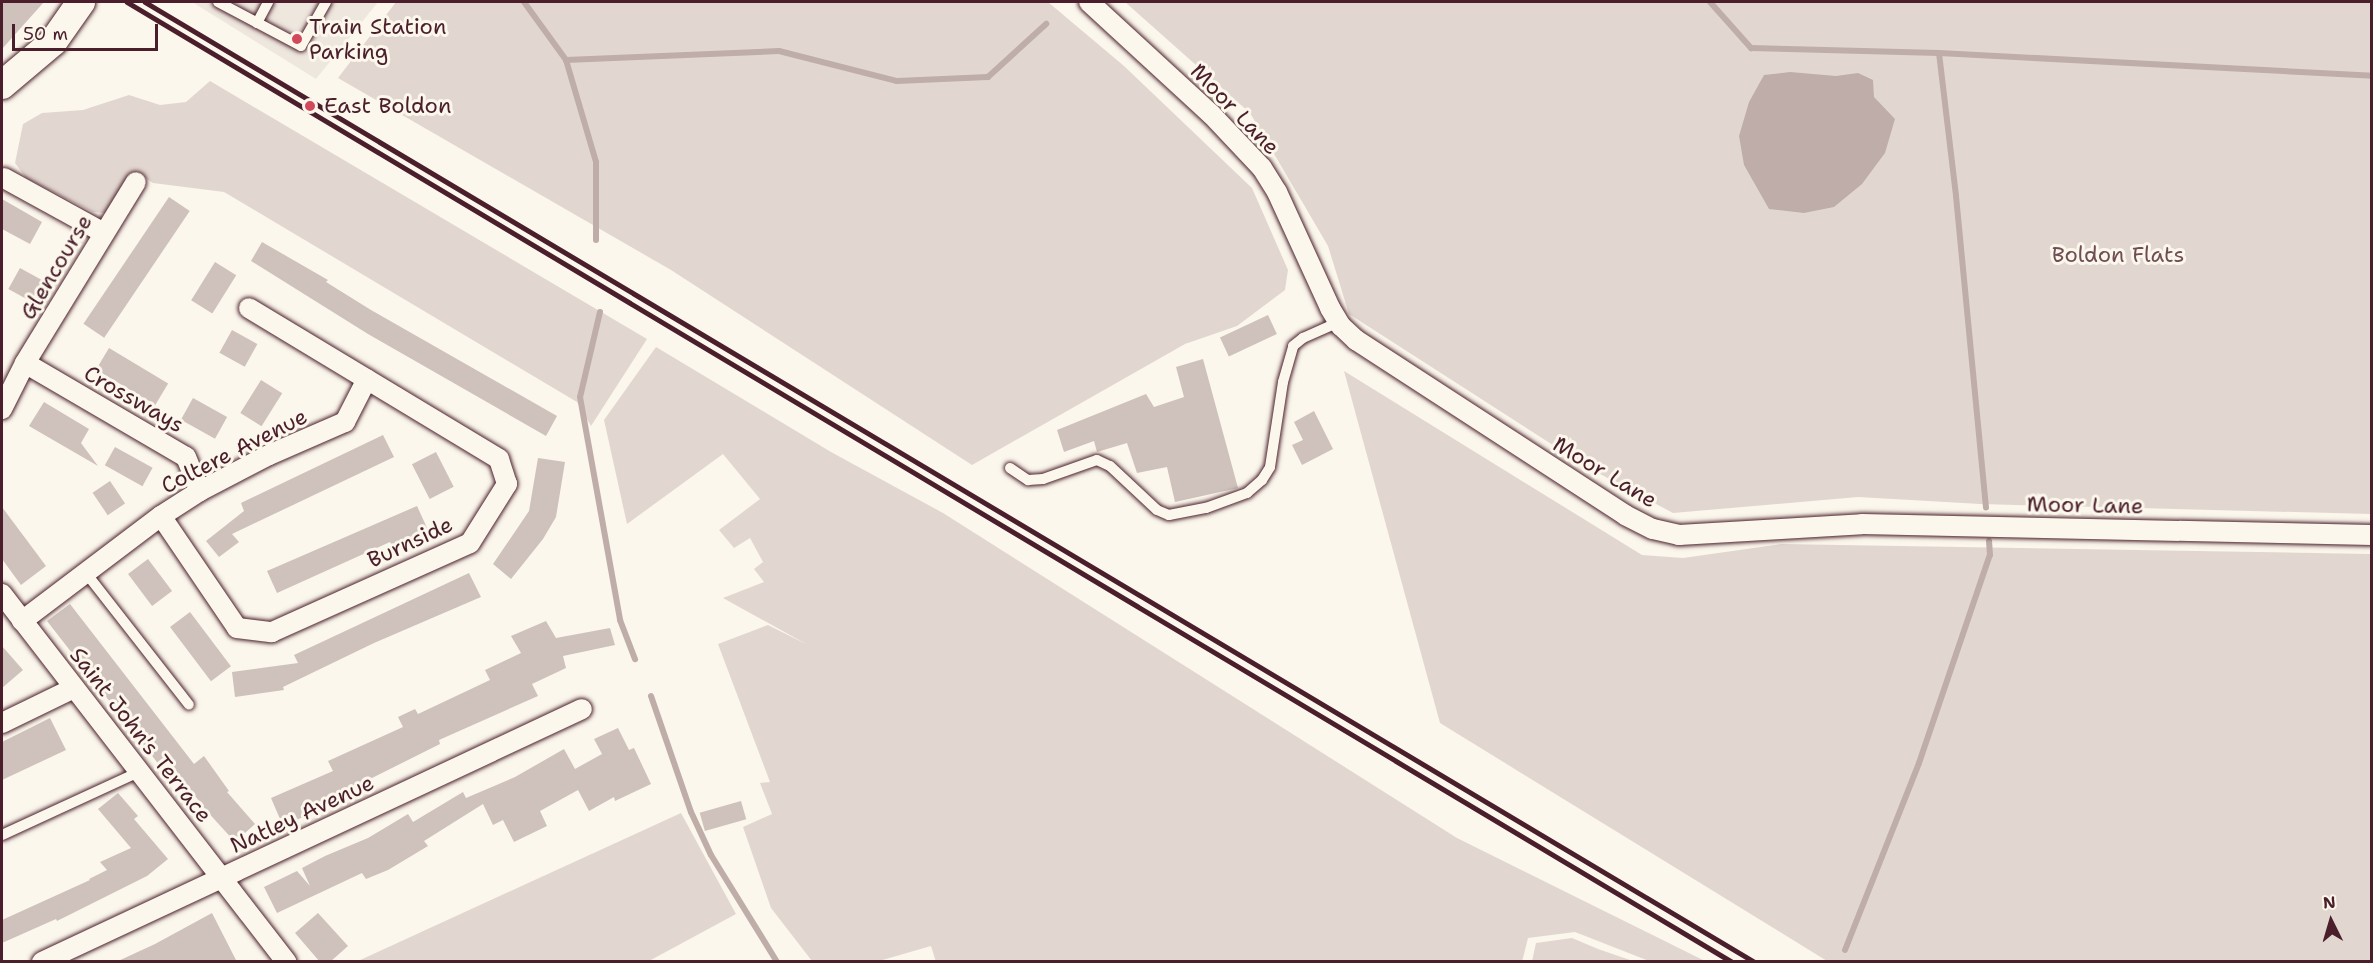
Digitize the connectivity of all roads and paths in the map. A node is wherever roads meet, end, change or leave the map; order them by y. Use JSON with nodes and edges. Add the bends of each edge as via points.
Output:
{"nodes":[{"id":1,"x":81,"y":2,"type":"edge"},
{"id":2,"x":218,"y":2,"type":"edge"},
{"id":3,"x":268,"y":2,"type":"edge"},
{"id":4,"x":326,"y":2,"type":"edge"},
{"id":5,"x":1089,"y":2,"type":"edge"},
{"id":6,"x":257,"y":23,"type":"junction"},
{"id":7,"x":2,"y":85,"type":"edge"},
{"id":8,"x":4,"y":178,"type":"dead end"},
{"id":9,"x":136,"y":182,"type":"dead end"},
{"id":10,"x":104,"y":233,"type":"junction"},
{"id":11,"x":249,"y":308,"type":"dead end"},
{"id":12,"x":1339,"y":322,"type":"junction"},
{"id":13,"x":25,"y":363,"type":"junction"},
{"id":14,"x":367,"y":379,"type":"junction"},
{"id":15,"x":2,"y":409,"type":"edge"},
{"id":16,"x":1010,"y":468,"type":"dead end"},
{"id":17,"x":200,"y":491,"type":"junction"},
{"id":18,"x":161,"y":516,"type":"junction"},
{"id":19,"x":2372,"y":535,"type":"edge"},
{"id":20,"x":86,"y":573,"type":"junction"},
{"id":21,"x":2,"y":594,"type":"edge"},
{"id":22,"x":22,"y":621,"type":"junction"},
{"id":23,"x":74,"y":688,"type":"junction"},
{"id":24,"x":189,"y":705,"type":"dead end"},
{"id":25,"x":582,"y":709,"type":"dead end"},
{"id":26,"x":2,"y":723,"type":"edge"},
{"id":27,"x":139,"y":772,"type":"junction"},
{"id":28,"x":2,"y":835,"type":"edge"},
{"id":29,"x":222,"y":879,"type":"junction"},
{"id":30,"x":42,"y":962,"type":"edge"},
{"id":31,"x":286,"y":962,"type":"edge"}],
"edges":[{"from":1,"to":7,"type":"main road","via":[[53,42]]},
{"from":2,"to":6,"type":"lane"},
{"from":3,"to":6,"type":"lane"},
{"from":4,"to":6,"type":"lane","via":[[301,46]]},
{"from":5,"to":12,"type":"street","name":"Moor Lane","via":[[1211,114],[1262,168]]},
{"from":8,"to":10,"type":"street"},
{"from":9,"to":10,"type":"street","name":"Glencourse"},
{"from":10,"to":13,"type":"street","name":"Glencourse"},
{"from":11,"to":14,"type":"street","name":"Burnside"},
{"from":12,"to":16,"type":"lane","via":[[1293,346],[1283,382],[1270,467],[1247,493],[1206,508],[1169,515],[1157,510],[1110,466],[1097,460],[1028,480]]},
{"from":12,"to":19,"type":"street","name":"Moor Lane","via":[[1377,356],[1625,515],[1653,529],[1679,535],[1862,524]]},
{"from":13,"to":15,"type":"street","name":"Glencourse"},
{"from":13,"to":17,"type":"street","name":"Crossways","via":[[186,457]]},
{"from":14,"to":17,"type":"street","name":"Coltere Avenue","via":[[345,422]]},
{"from":14,"to":18,"type":"street","name":"Burnside","via":[[499,459],[507,484],[470,543],[272,632],[237,628]]},
{"from":17,"to":18,"type":"street","name":"Coltere Avenue"},
{"from":18,"to":20,"type":"street","name":"Coltere Avenue"},
{"from":20,"to":22,"type":"street","name":"Coltere Avenue"},
{"from":20,"to":24,"type":"lane"},
{"from":21,"to":22,"type":"street","name":"Saint John's Terrace"},
{"from":22,"to":23,"type":"street","name":"Saint John's Terrace"},
{"from":23,"to":26,"type":"street"},
{"from":23,"to":27,"type":"street","name":"Saint John's Terrace"},
{"from":25,"to":29,"type":"street","name":"Natley Avenue"},
{"from":27,"to":28,"type":"lane"},
{"from":27,"to":29,"type":"street","name":"Saint John's Terrace"},
{"from":29,"to":30,"type":"street","name":"Natley Avenue"},
{"from":29,"to":31,"type":"street","name":"Saint John's Terrace"}]}
